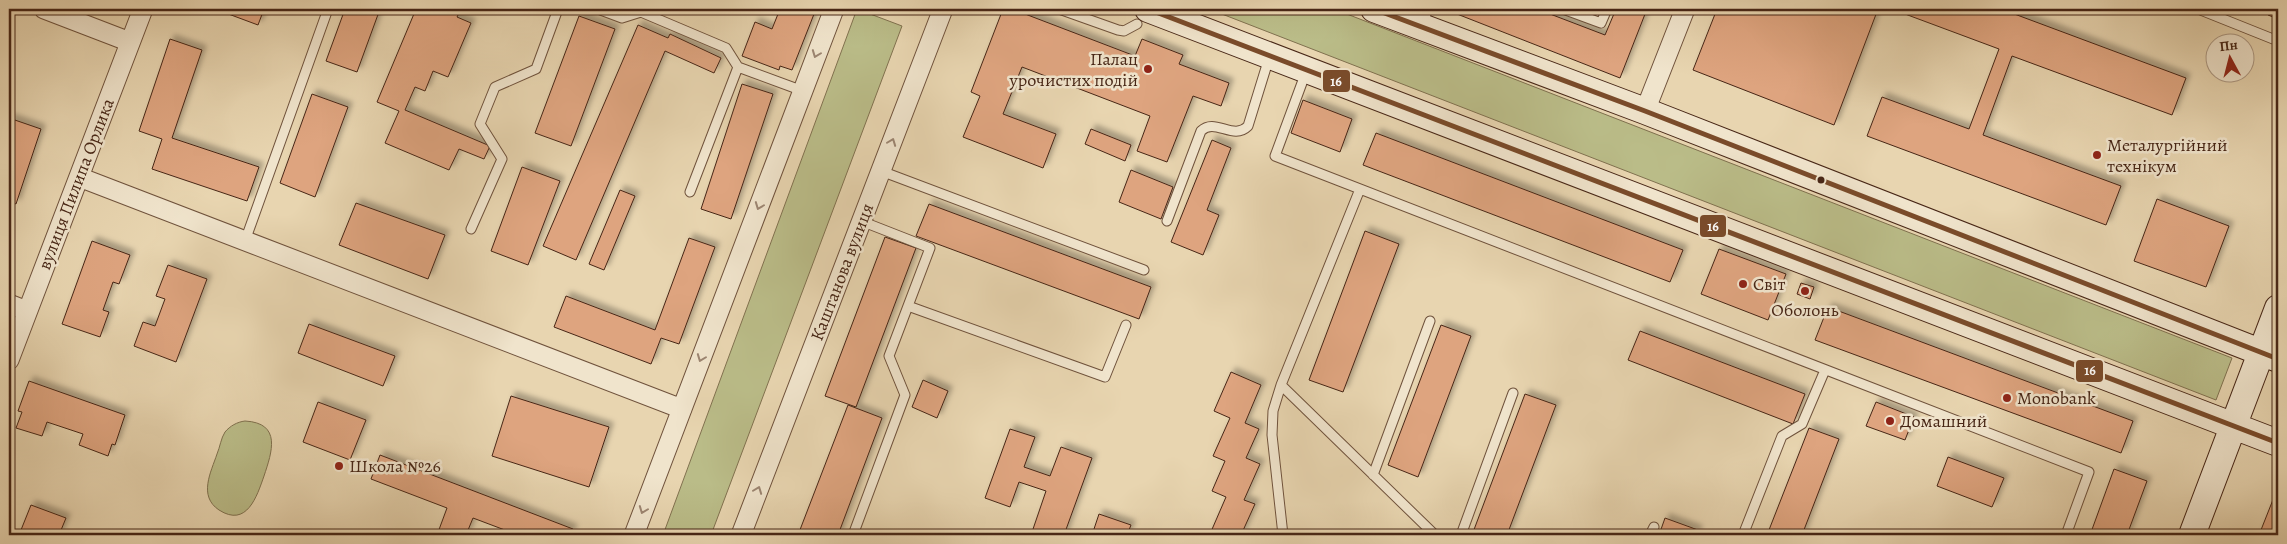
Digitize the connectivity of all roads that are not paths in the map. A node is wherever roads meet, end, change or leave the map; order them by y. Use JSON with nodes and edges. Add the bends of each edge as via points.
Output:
{"nodes":[{"id":1,"x":44,"y":9,"type":"edge"},
{"id":2,"x":143,"y":9,"type":"edge"},
{"id":3,"x":328,"y":9,"type":"edge"},
{"id":4,"x":558,"y":9,"type":"edge"},
{"id":5,"x":598,"y":9,"type":"edge"},
{"id":6,"x":834,"y":9,"type":"edge"},
{"id":7,"x":943,"y":9,"type":"edge"},
{"id":8,"x":1059,"y":9,"type":"edge"},
{"id":9,"x":1374,"y":9,"type":"edge"},
{"id":10,"x":1563,"y":9,"type":"edge"},
{"id":11,"x":1606,"y":9,"type":"edge"},
{"id":12,"x":1685,"y":9,"type":"edge"},
{"id":13,"x":2198,"y":9,"type":"edge"},
{"id":14,"x":1142,"y":16,"type":"edge"},
{"id":15,"x":1425,"y":18,"type":"edge"},
{"id":16,"x":2278,"y":41,"type":"edge"},
{"id":17,"x":130,"y":42,"type":"junction"},
{"id":18,"x":1270,"y":55,"type":"junction"},
{"id":19,"x":738,"y":67,"type":"junction"},
{"id":20,"x":1307,"y":70,"type":"junction"},
{"id":21,"x":802,"y":91,"type":"junction"},
{"id":22,"x":1645,"y":111,"type":"junction"},
{"id":23,"x":881,"y":171,"type":"junction"},
{"id":24,"x":79,"y":177,"type":"junction"},
{"id":25,"x":1360,"y":189,"type":"junction"},
{"id":26,"x":690,"y":192,"type":"dead end"},
{"id":27,"x":861,"y":221,"type":"junction"},
{"id":28,"x":1167,"y":221,"type":"dead end"},
{"id":29,"x":471,"y":228,"type":"dead end"},
{"id":30,"x":245,"y":241,"type":"junction"},
{"id":31,"x":1144,"y":270,"type":"dead end"},
{"id":32,"x":9,"y":304,"type":"edge"},
{"id":33,"x":908,"y":306,"type":"junction"},
{"id":34,"x":2278,"y":308,"type":"edge"},
{"id":35,"x":28,"y":311,"type":"junction"},
{"id":36,"x":1430,"y":322,"type":"dead end"},
{"id":37,"x":1126,"y":325,"type":"dead end"},
{"id":38,"x":2270,"y":356,"type":"edge"},
{"id":39,"x":9,"y":360,"type":"edge"},
{"id":40,"x":1825,"y":370,"type":"junction"},
{"id":41,"x":1281,"y":385,"type":"junction"},
{"id":42,"x":1514,"y":393,"type":"dead end"},
{"id":43,"x":682,"y":409,"type":"junction"},
{"id":44,"x":2233,"y":426,"type":"junction"},
{"id":45,"x":2278,"y":443,"type":"edge"},
{"id":46,"x":1373,"y":475,"type":"junction"},
{"id":47,"x":634,"y":535,"type":"edge"},
{"id":48,"x":741,"y":535,"type":"edge"},
{"id":49,"x":852,"y":535,"type":"edge"},
{"id":50,"x":1283,"y":535,"type":"edge"},
{"id":51,"x":1435,"y":535,"type":"edge"},
{"id":52,"x":1461,"y":535,"type":"edge"},
{"id":53,"x":1743,"y":535,"type":"edge"},
{"id":54,"x":2066,"y":535,"type":"edge"},
{"id":55,"x":2192,"y":535,"type":"edge"}],
"edges":[{"from":1,"to":17,"type":"street"},
{"from":2,"to":17,"type":"street","name":"вулиця Пилипа Орлика"},
{"from":3,"to":30,"type":"lane"},
{"from":4,"to":29,"type":"lane","via":[[536,69],[495,86],[480,124],[502,159]]},
{"from":5,"to":19,"type":"lane","via":[[622,18],[641,12],[726,48]]},
{"from":6,"to":21,"type":"street","one_way":true},
{"from":23,"to":7,"type":"street","name":"Каштанова вулиця","one_way":true},
{"from":8,"to":14,"type":"lane","via":[[1124,31]]},
{"from":9,"to":15,"type":"main road"},
{"from":10,"to":11,"type":"lane","via":[[1601,23]]},
{"from":12,"to":22,"type":"street"},
{"from":13,"to":16,"type":"lane"},
{"from":14,"to":18,"type":"main road"},
{"from":15,"to":22,"type":"main road"},
{"from":17,"to":24,"type":"street","name":"вулиця Пилипа Орлика"},
{"from":18,"to":20,"type":"main road"},
{"from":18,"to":28,"type":"lane","via":[[1248,126],[1235,132],[1211,125],[1201,131]]},
{"from":19,"to":21,"type":"lane"},
{"from":19,"to":26,"type":"lane"},
{"from":20,"to":25,"type":"lane","via":[[1275,156]]},
{"from":20,"to":44,"type":"main road"},
{"from":21,"to":43,"type":"street","one_way":true},
{"from":22,"to":38,"type":"main road"},
{"from":23,"to":27,"type":"street","name":"Каштанова вулиця"},
{"from":23,"to":31,"type":"lane"},
{"from":24,"to":30,"type":"street"},
{"from":24,"to":35,"type":"street","name":"вулиця Пилипа Орлика"},
{"from":25,"to":40,"type":"lane"},
{"from":25,"to":41,"type":"lane"},
{"from":27,"to":33,"type":"lane","via":[[930,248]]},
{"from":48,"to":27,"type":"street","name":"Каштанова вулиця","one_way":true},
{"from":30,"to":43,"type":"street"},
{"from":32,"to":35,"type":"street"},
{"from":33,"to":37,"type":"lane","via":[[1105,377]]},
{"from":33,"to":49,"type":"lane","via":[[889,356],[905,395]]},
{"from":34,"to":38,"type":"main road"},
{"from":35,"to":39,"type":"street","name":"вулиця Пилипа Орлика"},
{"from":36,"to":46,"type":"lane"},
{"from":38,"to":44,"type":"main road"},
{"from":40,"to":53,"type":"lane","via":[[1802,424],[1782,436]]},
{"from":40,"to":54,"type":"lane","via":[[2089,472]]},
{"from":41,"to":46,"type":"lane"},
{"from":41,"to":50,"type":"lane","via":[[1273,411],[1272,436]]},
{"from":42,"to":52,"type":"lane"},
{"from":43,"to":47,"type":"street","one_way":true},
{"from":44,"to":45,"type":"main road"},
{"from":44,"to":55,"type":"main road"},
{"from":46,"to":51,"type":"lane"}]}
